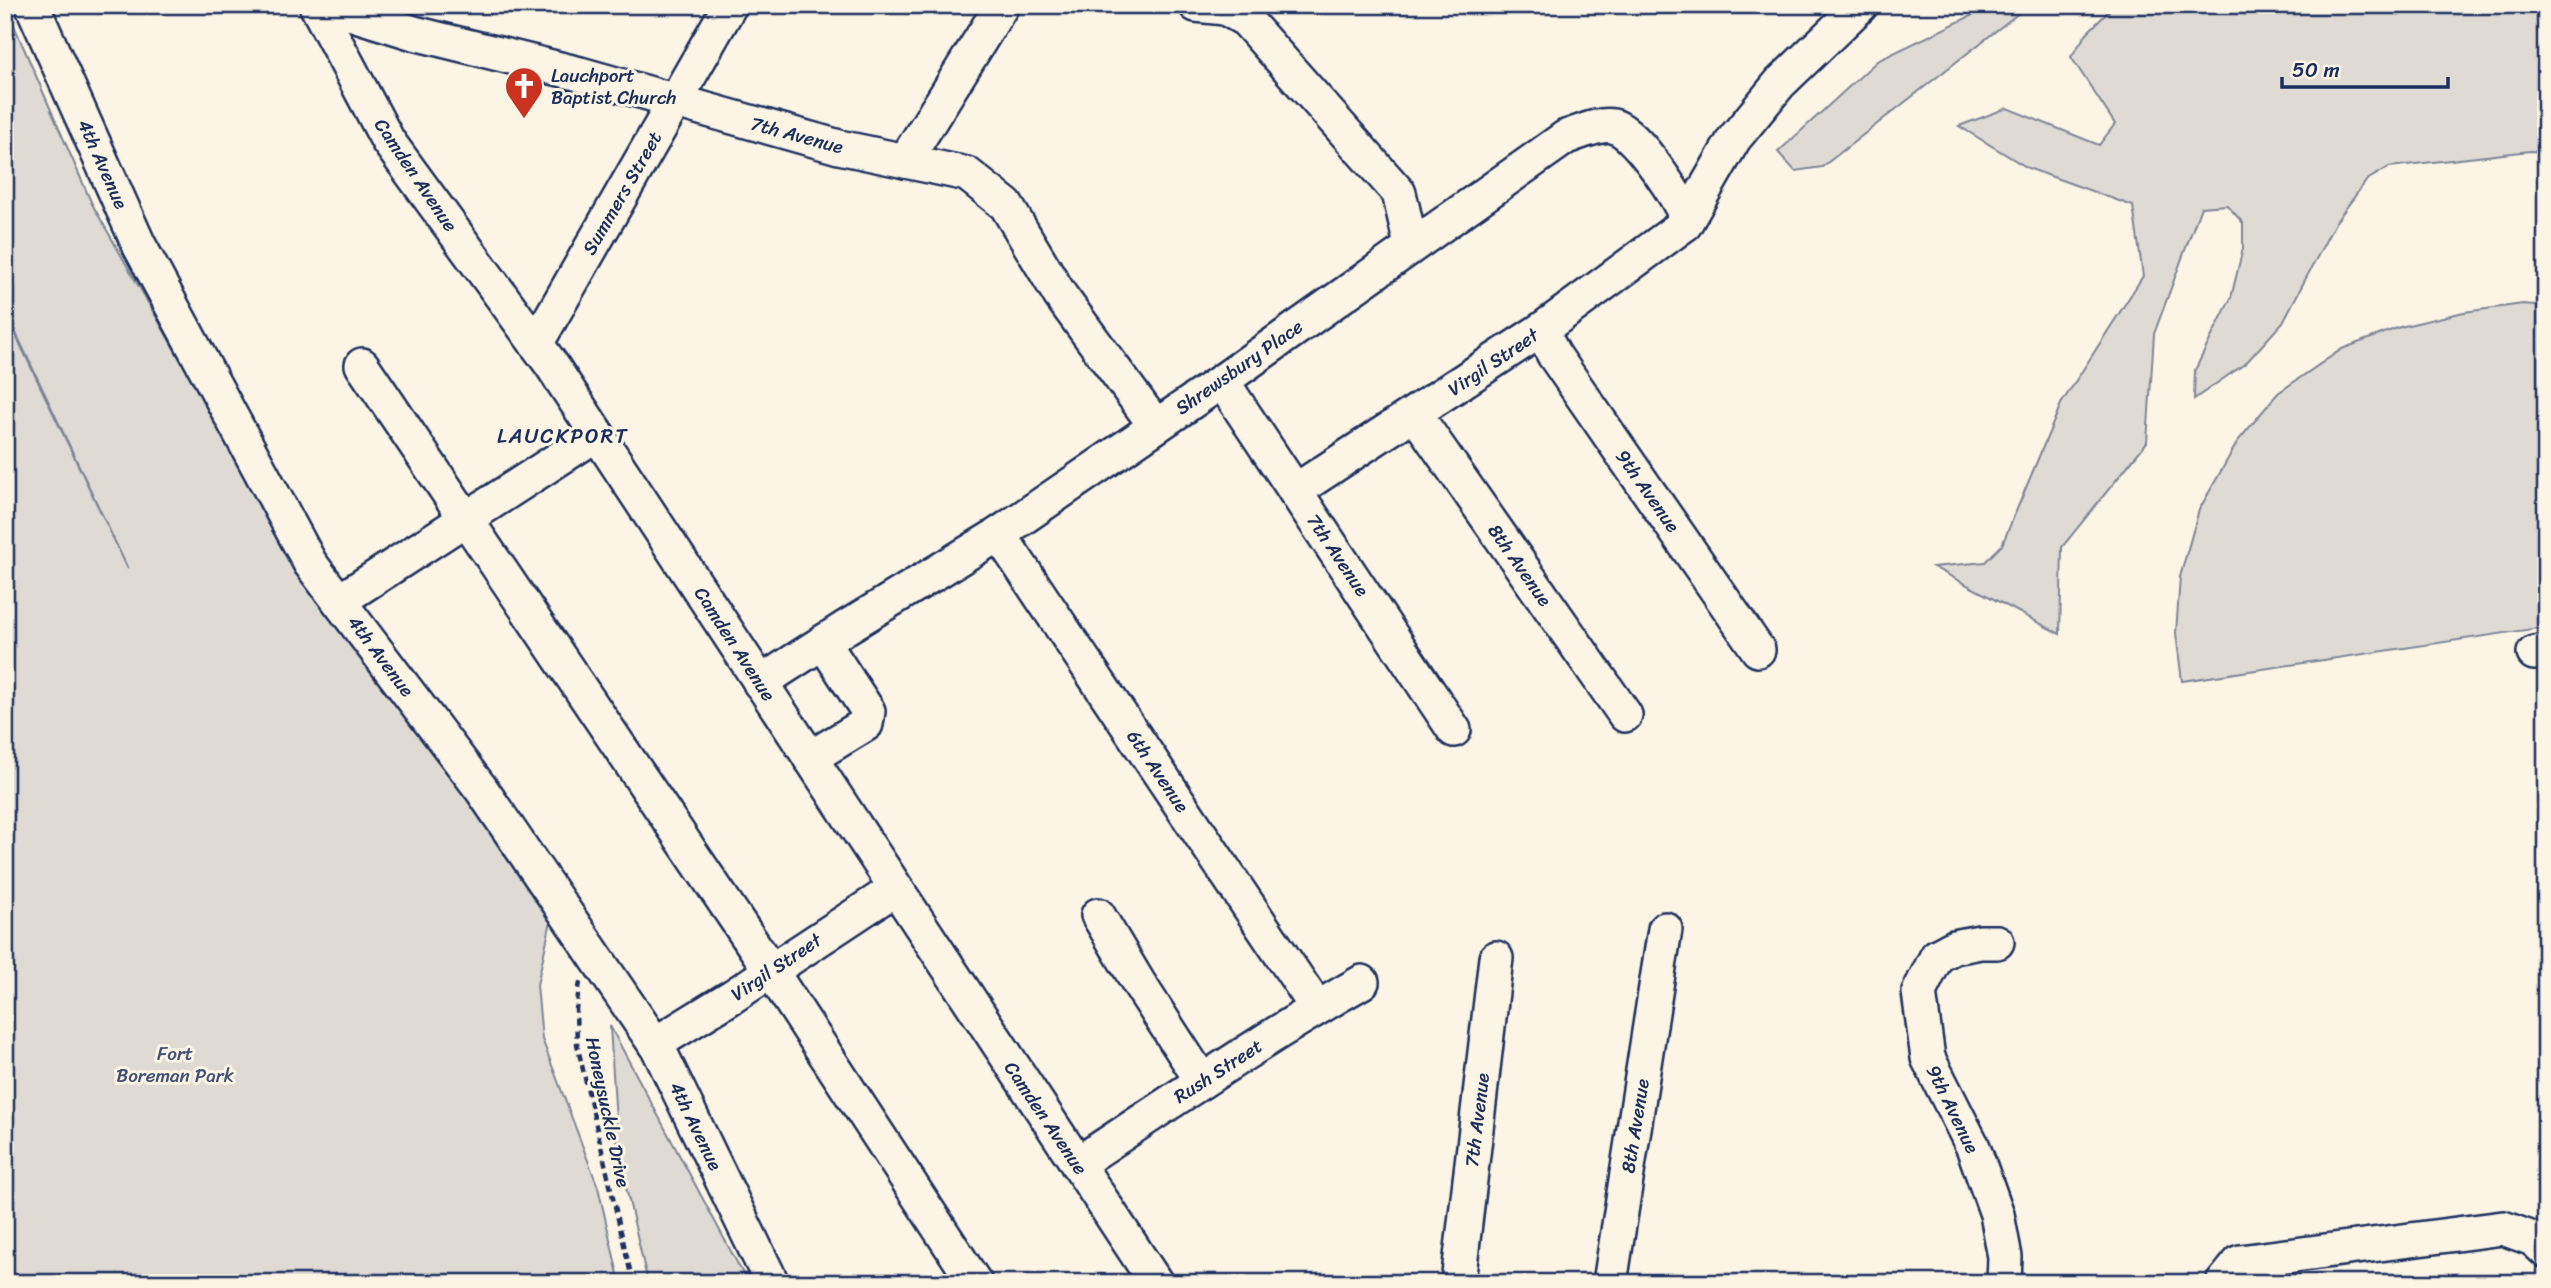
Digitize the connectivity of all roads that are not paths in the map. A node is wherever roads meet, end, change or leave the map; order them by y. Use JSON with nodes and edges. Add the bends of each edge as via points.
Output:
{"nodes":[{"id":1,"x":32,"y":5,"type":"edge"},
{"id":2,"x":316,"y":5,"type":"edge"},
{"id":3,"x":324,"y":5,"type":"edge"},
{"id":4,"x":730,"y":5,"type":"edge"},
{"id":5,"x":1002,"y":5,"type":"edge"},
{"id":6,"x":1196,"y":5,"type":"edge"},
{"id":7,"x":1861,"y":5,"type":"edge"},
{"id":8,"x":376,"y":12,"type":"edge"},
{"id":9,"x":675,"y":101,"type":"junction"},
{"id":10,"x":905,"y":161,"type":"junction"},
{"id":11,"x":1685,"y":224,"type":"junction"},
{"id":12,"x":1411,"y":245,"type":"junction"},
{"id":13,"x":1541,"y":330,"type":"junction"},
{"id":14,"x":536,"y":344,"type":"junction"},
{"id":15,"x":362,"y":365,"type":"dead end"},
{"id":16,"x":1222,"y":382,"type":"junction"},
{"id":17,"x":1415,"y":414,"type":"junction"},
{"id":18,"x":1155,"y":425,"type":"junction"},
{"id":19,"x":597,"y":434,"type":"junction"},
{"id":20,"x":1295,"y":491,"type":"junction"},
{"id":21,"x":466,"y":519,"type":"junction"},
{"id":22,"x":999,"y":534,"type":"junction"},
{"id":23,"x":339,"y":601,"type":"junction"},
{"id":24,"x":823,"y":642,"type":"junction"},
{"id":25,"x":1758,"y":650,"type":"dead end"},
{"id":26,"x":760,"y":683,"type":"junction"},
{"id":27,"x":1625,"y":715,"type":"dead end"},
{"id":28,"x":1454,"y":730,"type":"dead end"},
{"id":29,"x":810,"y":758,"type":"junction"},
{"id":30,"x":895,"y":889,"type":"junction"},
{"id":31,"x":1098,"y":915,"type":"dead end"},
{"id":32,"x":1665,"y":929,"type":"dead end"},
{"id":33,"x":1997,"y":942,"type":"dead end"},
{"id":34,"x":1496,"y":958,"type":"dead end"},
{"id":35,"x":771,"y":971,"type":"junction"},
{"id":36,"x":1362,"y":982,"type":"dead end"},
{"id":37,"x":1317,"y":1008,"type":"junction"},
{"id":38,"x":655,"y":1044,"type":"junction"},
{"id":39,"x":1202,"y":1081,"type":"junction"},
{"id":40,"x":1077,"y":1164,"type":"junction"},
{"id":41,"x":2546,"y":1251,"type":"edge"},
{"id":42,"x":772,"y":1283,"type":"edge"},
{"id":43,"x":975,"y":1283,"type":"edge"},
{"id":44,"x":1156,"y":1283,"type":"edge"},
{"id":45,"x":1458,"y":1283,"type":"edge"},
{"id":46,"x":1610,"y":1283,"type":"edge"},
{"id":47,"x":2004,"y":1283,"type":"edge"},
{"id":48,"x":2223,"y":1283,"type":"edge"}],
"edges":[{"from":1,"to":23,"type":"street","name":"4th Avenue","via":[[138,243],[310,563]]},
{"from":2,"to":14,"type":"street","name":"Camden Avenue","via":[[388,141]]},
{"from":3,"to":8,"type":"street","name":"7th Avenue"},
{"from":4,"to":9,"type":"street","name":"Summers Street"},
{"from":5,"to":10,"type":"street"},
{"from":6,"to":12,"type":"street","via":[[1225,8],[1246,20],[1399,193]]},
{"from":7,"to":11,"type":"street","via":[[1780,83],[1734,139]]},
{"from":8,"to":9,"type":"street","name":"7th Avenue","via":[[414,33]]},
{"from":9,"to":10,"type":"street","name":"7th Avenue"},
{"from":9,"to":14,"type":"street","name":"Summers Street"},
{"from":10,"to":18,"type":"street","name":"7th Avenue","via":[[967,174],[1006,205],[1059,295]]},
{"from":11,"to":12,"type":"street","name":"Shrewsbury Place","via":[[1683,211],[1654,166],[1628,134],[1614,125],[1566,137]]},
{"from":11,"to":13,"type":"street","name":"Virgil Street"},
{"from":12,"to":16,"type":"street","name":"Shrewsbury Place"},
{"from":13,"to":17,"type":"street","name":"Virgil Street"},
{"from":13,"to":25,"type":"street","name":"9th Avenue"},
{"from":14,"to":19,"type":"street","name":"Camden Avenue"},
{"from":15,"to":21,"type":"street"},
{"from":16,"to":18,"type":"street","name":"Shrewsbury Place"},
{"from":16,"to":20,"type":"street","name":"7th Avenue"},
{"from":17,"to":20,"type":"street","name":"Virgil Street"},
{"from":17,"to":27,"type":"street","name":"8th Avenue"},
{"from":18,"to":22,"type":"street","name":"Shrewsbury Place"},
{"from":19,"to":21,"type":"street"},
{"from":19,"to":26,"type":"street","name":"Camden Avenue"},
{"from":20,"to":28,"type":"street","name":"7th Avenue"},
{"from":21,"to":23,"type":"street"},
{"from":21,"to":35,"type":"street"},
{"from":22,"to":24,"type":"street","name":"Shrewsbury Place"},
{"from":22,"to":37,"type":"street","name":"6th Avenue"},
{"from":23,"to":38,"type":"street","name":"4th Avenue","via":[[482,790]]},
{"from":24,"to":26,"type":"street","name":"Shrewsbury Place"},
{"from":24,"to":29,"type":"street","via":[[868,711],[866,724]]},
{"from":26,"to":29,"type":"street","name":"Camden Avenue"},
{"from":29,"to":30,"type":"street","name":"Camden Avenue"},
{"from":30,"to":35,"type":"street","name":"Virgil Street"},
{"from":30,"to":40,"type":"street","name":"Camden Avenue"},
{"from":31,"to":39,"type":"street"},
{"from":32,"to":46,"type":"street","name":"8th Avenue"},
{"from":33,"to":47,"type":"street","name":"9th Avenue","via":[[1954,947],[1937,956],[1919,992],[1928,1058],[1973,1146],[1997,1214],[2005,1256]]},
{"from":34,"to":45,"type":"street","name":"7th Avenue"},
{"from":35,"to":38,"type":"street","name":"Virgil Street"},
{"from":35,"to":43,"type":"street"},
{"from":36,"to":37,"type":"street","name":"Rush Street"},
{"from":37,"to":39,"type":"street","name":"Rush Street"},
{"from":38,"to":42,"type":"street","name":"4th Avenue"},
{"from":39,"to":40,"type":"street","name":"Rush Street"},
{"from":40,"to":44,"type":"street","name":"Camden Avenue"},
{"from":41,"to":48,"type":"street","via":[[2533,1238],[2503,1227],[2240,1262]]}]}
